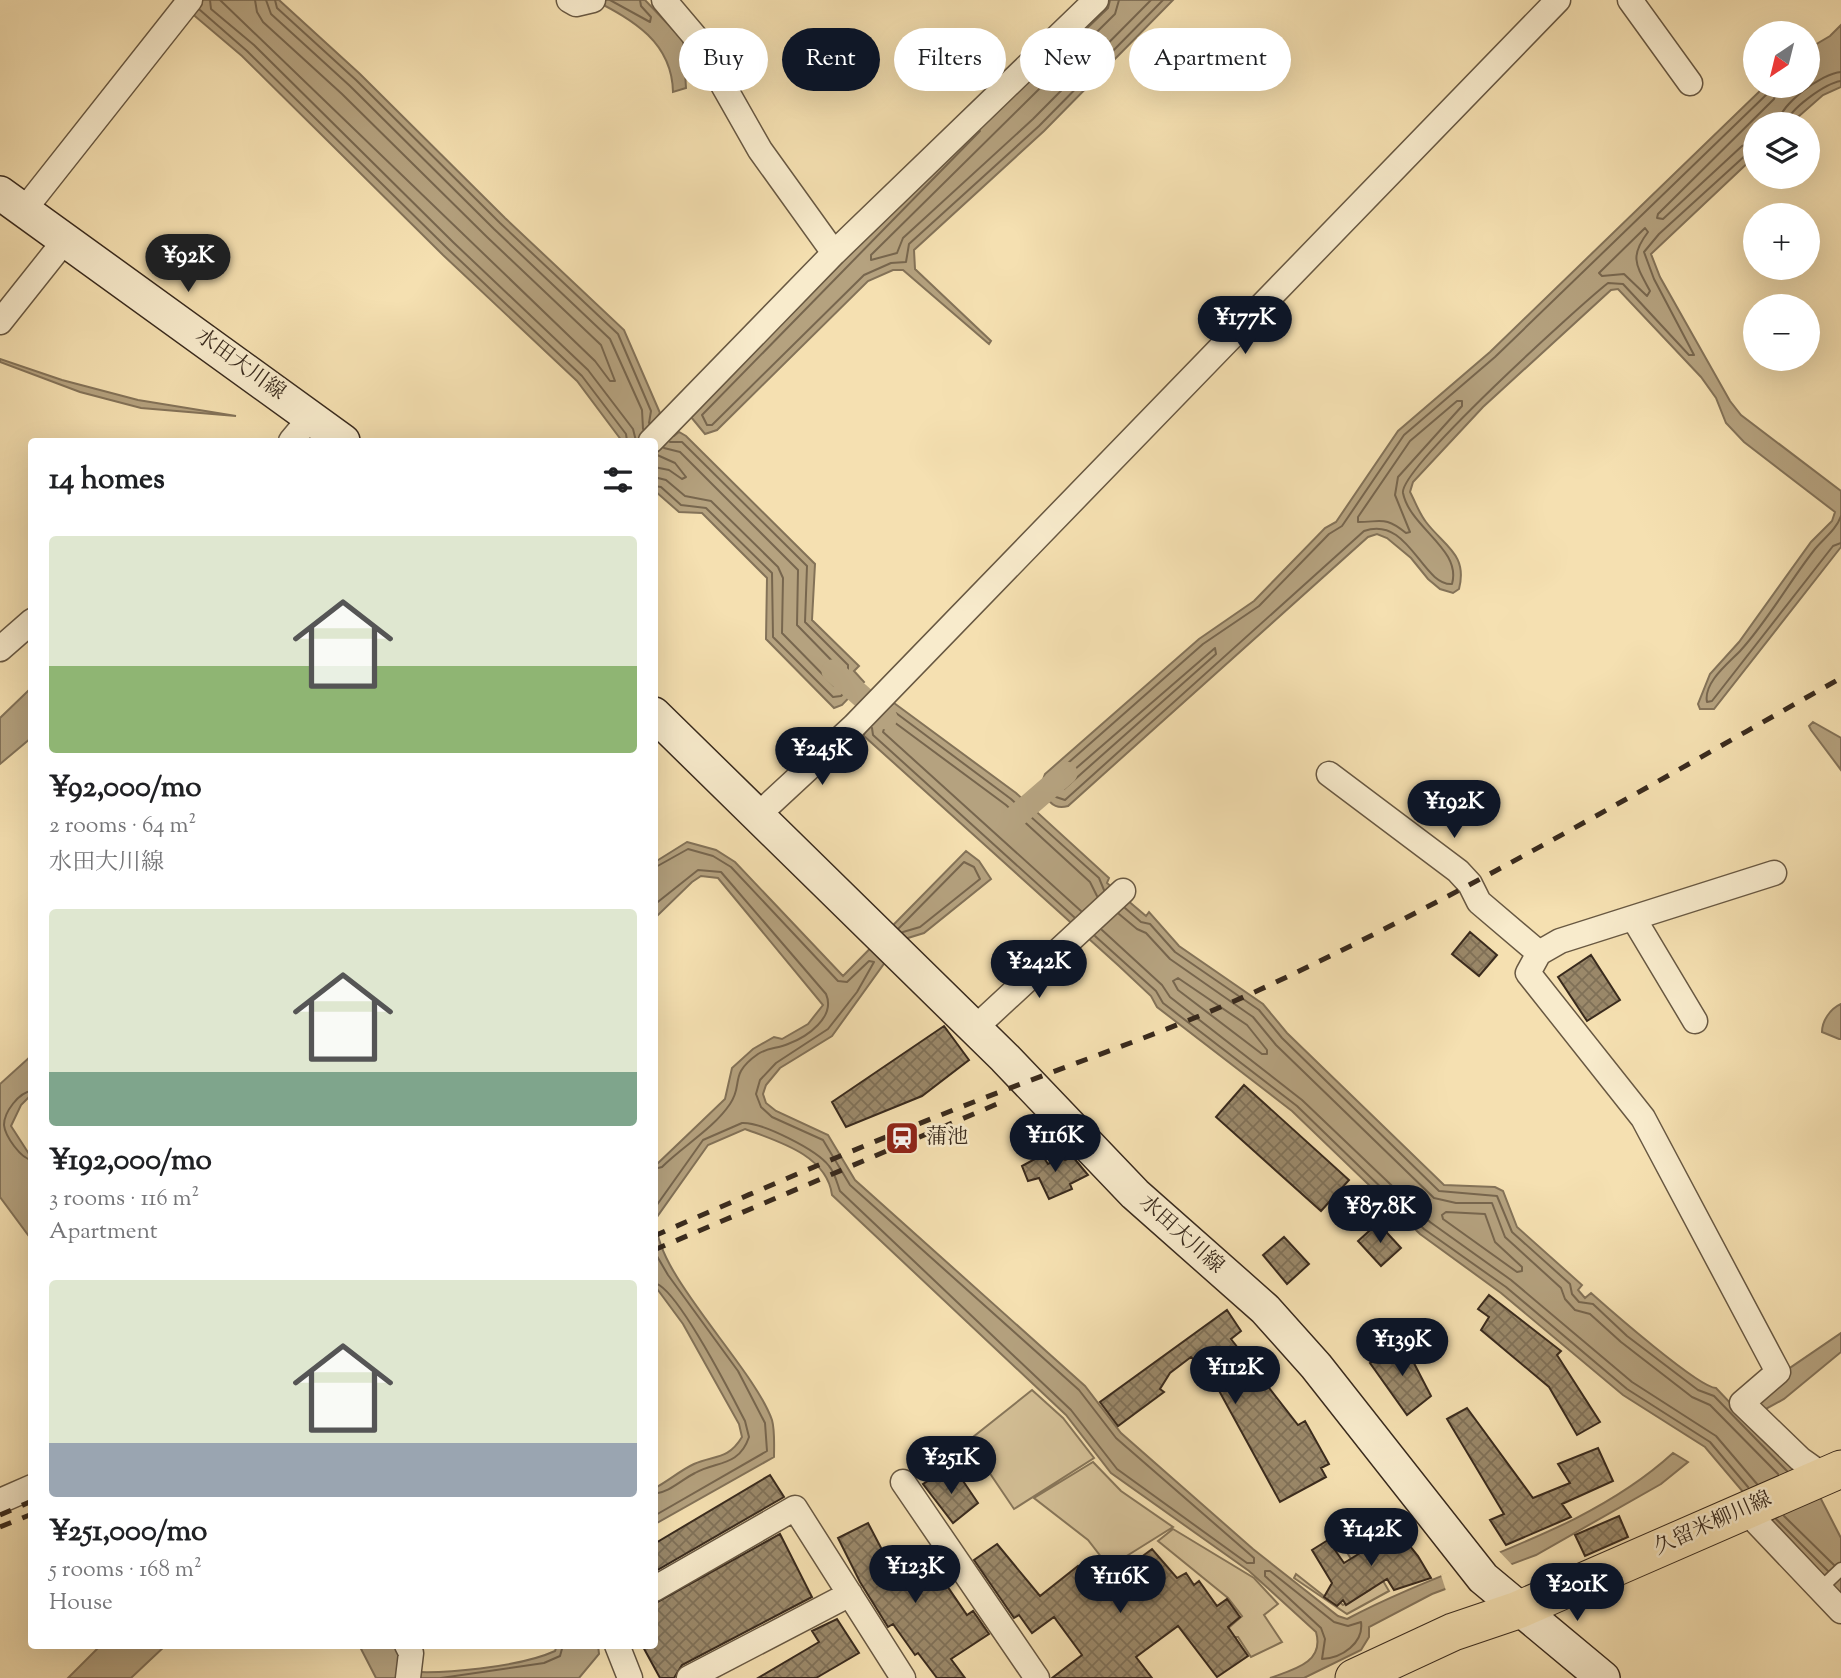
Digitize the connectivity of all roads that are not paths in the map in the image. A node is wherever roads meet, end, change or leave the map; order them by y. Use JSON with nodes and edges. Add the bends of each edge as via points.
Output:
{"nodes":[{"id":1,"x":569,"y":0,"type":"edge"},
{"id":2,"x":593,"y":0,"type":"edge"},
{"id":3,"x":664,"y":0,"type":"edge"},
{"id":4,"x":1096,"y":0,"type":"edge"},
{"id":5,"x":1558,"y":0,"type":"edge"},
{"id":6,"x":1630,"y":0,"type":"edge"},
{"id":7,"x":183,"y":8,"type":"edge"},
{"id":8,"x":1690,"y":83,"type":"dead end"},
{"id":9,"x":12,"y":202,"type":"edge"},
{"id":10,"x":65,"y":239,"type":"junction"},
{"id":11,"x":834,"y":253,"type":"junction"},
{"id":12,"x":0,"y":322,"type":"edge"},
{"id":13,"x":301,"y":429,"type":"edge"},
{"id":14,"x":660,"y":433,"type":"edge"},
{"id":15,"x":332,"y":438,"type":"edge"},
{"id":16,"x":28,"y":624,"type":"edge"},
{"id":17,"x":0,"y":649,"type":"edge"},
{"id":18,"x":658,"y":718,"type":"edge"},
{"id":19,"x":1329,"y":774,"type":"dead end"},
{"id":20,"x":759,"y":814,"type":"junction"},
{"id":21,"x":1774,"y":873,"type":"dead end"},
{"id":22,"x":1123,"y":891,"type":"dead end"},
{"id":23,"x":1634,"y":919,"type":"junction"},
{"id":24,"x":1539,"y":953,"type":"junction"},
{"id":25,"x":1695,"y":1021,"type":"dead end"},
{"id":26,"x":975,"y":1028,"type":"junction"},
{"id":27,"x":1825,"y":1475,"type":"edge"},
{"id":28,"x":903,"y":1482,"type":"dead end"},
{"id":29,"x":28,"y":1489,"type":"edge"},
{"id":30,"x":0,"y":1501,"type":"edge"},
{"id":31,"x":1748,"y":1508,"type":"junction"},
{"id":32,"x":1841,"y":1569,"type":"edge"},
{"id":33,"x":658,"y":1586,"type":"edge"},
{"id":34,"x":1820,"y":1589,"type":"junction"},
{"id":35,"x":850,"y":1594,"type":"junction"},
{"id":36,"x":1518,"y":1610,"type":"junction"},
{"id":37,"x":1841,"y":1611,"type":"edge"},
{"id":38,"x":409,"y":1649,"type":"edge"},
{"id":39,"x":619,"y":1649,"type":"edge"},
{"id":40,"x":408,"y":1678,"type":"edge"},
{"id":41,"x":630,"y":1678,"type":"edge"},
{"id":42,"x":689,"y":1678,"type":"edge"},
{"id":43,"x":903,"y":1678,"type":"edge"},
{"id":44,"x":1037,"y":1678,"type":"edge"},
{"id":45,"x":1354,"y":1678,"type":"edge"},
{"id":46,"x":1603,"y":1678,"type":"edge"}],
"edges":[{"from":1,"to":2,"type":"street","via":[[576,4]]},
{"from":3,"to":11,"type":"street","via":[[697,39],[760,150]]},
{"from":4,"to":11,"type":"street"},
{"from":5,"to":20,"type":"street","via":[[900,680]]},
{"from":6,"to":8,"type":"street"},
{"from":7,"to":9,"type":"street"},
{"from":9,"to":10,"type":"main road","name":"水田大川線"},
{"from":10,"to":12,"type":"street"},
{"from":10,"to":13,"type":"main road","name":"水田大川線"},
{"from":11,"to":14,"type":"street"},
{"from":13,"to":15,"type":"main road","name":"水田大川線"},
{"from":16,"to":17,"type":"street"},
{"from":18,"to":20,"type":"main road","name":"水田大川線"},
{"from":19,"to":24,"type":"street","via":[[1458,871],[1479,902]]},
{"from":20,"to":26,"type":"main road","name":"水田大川線"},
{"from":21,"to":23,"type":"street"},
{"from":22,"to":26,"type":"street"},
{"from":23,"to":24,"type":"street","via":[[1560,941]]},
{"from":23,"to":25,"type":"street"},
{"from":24,"to":27,"type":"street","via":[[1528,973],[1643,1118],[1778,1372],[1742,1402],[1800,1459]]},
{"from":26,"to":36,"type":"main road","name":"水田大川線","via":[[1135,1194],[1265,1309],[1317,1366],[1476,1570]]},
{"from":27,"to":31,"type":"main road","name":"久留米柳川線"},
{"from":28,"to":44,"type":"street"},
{"from":29,"to":30,"type":"street"},
{"from":31,"to":34,"type":"street"},
{"from":31,"to":36,"type":"main road","name":"久留米柳川線"},
{"from":32,"to":34,"type":"lane"},
{"from":33,"to":35,"type":"street","via":[[796,1508]]},
{"from":34,"to":37,"type":"street"},
{"from":35,"to":42,"type":"street"},
{"from":35,"to":43,"type":"street"},
{"from":36,"to":45,"type":"main road","name":"久留米柳川線","via":[[1453,1632]]},
{"from":36,"to":46,"type":"main road","name":"水田大川線"},
{"from":38,"to":40,"type":"street"},
{"from":39,"to":41,"type":"street"}]}
